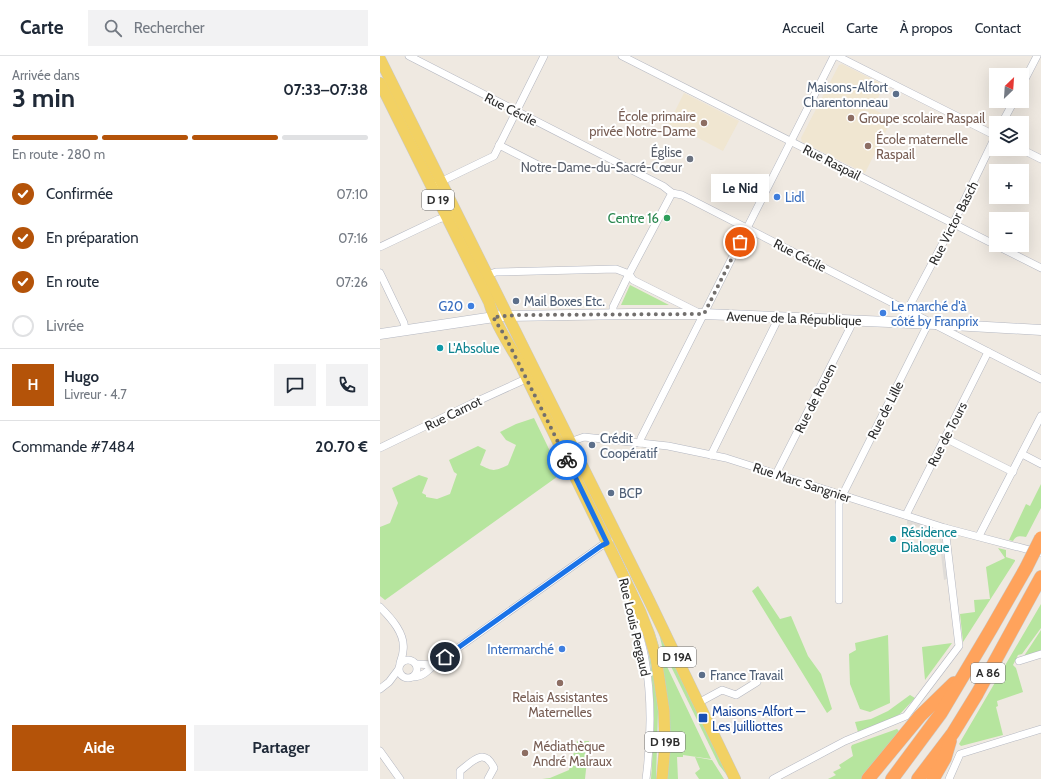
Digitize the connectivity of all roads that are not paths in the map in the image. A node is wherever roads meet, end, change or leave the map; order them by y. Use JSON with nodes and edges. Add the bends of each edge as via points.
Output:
{"nodes":[{"id":1,"x":409,"y":56,"type":"edge"},
{"id":2,"x":544,"y":56,"type":"edge"},
{"id":3,"x":622,"y":56,"type":"edge"},
{"id":4,"x":835,"y":56,"type":"edge"},
{"id":5,"x":1037,"y":56,"type":"edge"},
{"id":6,"x":380,"y":59,"type":"edge"},
{"id":7,"x":1029,"y":71,"type":"edge"},
{"id":8,"x":383,"y":73,"type":"edge"},
{"id":9,"x":380,"y":83,"type":"edge"},
{"id":10,"x":516,"y":112,"type":"junction"},
{"id":11,"x":989,"y":133,"type":"edge"},
{"id":12,"x":791,"y":141,"type":"junction"},
{"id":13,"x":499,"y":145,"type":"junction"},
{"id":14,"x":989,"y":150,"type":"edge"},
{"id":15,"x":1029,"y":153,"type":"edge"},
{"id":16,"x":1041,"y":159,"type":"edge"},
{"id":17,"x":548,"y":170,"type":"dead end"},
{"id":18,"x":436,"y":184,"type":"junction"},
{"id":19,"x":672,"y":193,"type":"junction"},
{"id":20,"x":446,"y":216,"type":"junction"},
{"id":21,"x":461,"y":222,"type":"junction"},
{"id":22,"x":953,"y":224,"type":"junction"},
{"id":23,"x":747,"y":228,"type":"junction"},
{"id":24,"x":380,"y":247,"type":"edge"},
{"id":25,"x":1041,"y":268,"type":"edge"},
{"id":26,"x":380,"y":273,"type":"edge"},
{"id":27,"x":487,"y":274,"type":"junction"},
{"id":28,"x":629,"y":274,"type":"junction"},
{"id":29,"x":908,"y":310,"type":"junction"},
{"id":30,"x":613,"y":314,"type":"junction"},
{"id":31,"x":704,"y":314,"type":"junction"},
{"id":32,"x":508,"y":315,"type":"junction"},
{"id":33,"x":493,"y":317,"type":"junction"},
{"id":34,"x":779,"y":317,"type":"junction"},
{"id":35,"x":853,"y":320,"type":"junction"},
{"id":36,"x":901,"y":322,"type":"junction"},
{"id":37,"x":931,"y":324,"type":"junction"},
{"id":38,"x":404,"y":330,"type":"junction"},
{"id":39,"x":1041,"y":330,"type":"edge"},
{"id":40,"x":380,"y":334,"type":"edge"},
{"id":41,"x":988,"y":352,"type":"junction"},
{"id":42,"x":526,"y":379,"type":"junction"},
{"id":43,"x":1041,"y":379,"type":"edge"},
{"id":44,"x":539,"y":380,"type":"junction"},
{"id":45,"x":1041,"y":416,"type":"edge"},
{"id":46,"x":945,"y":438,"type":"junction"},
{"id":47,"x":640,"y":443,"type":"junction"},
{"id":48,"x":565,"y":444,"type":"junction"},
{"id":49,"x":380,"y":448,"type":"edge"},
{"id":50,"x":1022,"y":454,"type":"junction"},
{"id":51,"x":711,"y":455,"type":"junction"},
{"id":52,"x":1041,"y":464,"type":"edge"},
{"id":53,"x":1013,"y":472,"type":"junction"},
{"id":54,"x":776,"y":474,"type":"junction"},
{"id":55,"x":842,"y":496,"type":"junction"},
{"id":56,"x":906,"y":515,"type":"junction"},
{"id":57,"x":945,"y":528,"type":"junction"},
{"id":58,"x":617,"y":536,"type":"junction"},
{"id":59,"x":979,"y":536,"type":"junction"},
{"id":60,"x":1041,"y":538,"type":"edge"},
{"id":61,"x":607,"y":543,"type":"junction"},
{"id":62,"x":1041,"y":553,"type":"edge"},
{"id":63,"x":622,"y":572,"type":"junction"},
{"id":64,"x":1041,"y":577,"type":"edge"},
{"id":65,"x":839,"y":600,"type":"dead end"},
{"id":66,"x":380,"y":607,"type":"edge"},
{"id":67,"x":404,"y":650,"type":"junction"},
{"id":68,"x":1041,"y":654,"type":"edge"},
{"id":69,"x":410,"y":660,"type":"junction"},
{"id":70,"x":1019,"y":661,"type":"dead end"},
{"id":71,"x":416,"y":664,"type":"junction"},
{"id":72,"x":434,"y":665,"type":"junction"},
{"id":73,"x":399,"y":666,"type":"junction"},
{"id":74,"x":964,"y":674,"type":"junction"},
{"id":75,"x":413,"y":677,"type":"junction"},
{"id":76,"x":404,"y":678,"type":"junction"},
{"id":77,"x":389,"y":682,"type":"junction"},
{"id":78,"x":757,"y":682,"type":"dead end"},
{"id":79,"x":380,"y":689,"type":"edge"},
{"id":80,"x":935,"y":701,"type":"junction"},
{"id":81,"x":698,"y":703,"type":"junction"},
{"id":82,"x":1041,"y":729,"type":"edge"},
{"id":83,"x":953,"y":733,"type":"junction"},
{"id":84,"x":380,"y":751,"type":"edge"},
{"id":85,"x":400,"y":779,"type":"edge"},
{"id":86,"x":460,"y":779,"type":"edge"},
{"id":87,"x":488,"y":779,"type":"edge"},
{"id":88,"x":646,"y":779,"type":"edge"},
{"id":89,"x":662,"y":779,"type":"edge"},
{"id":90,"x":735,"y":779,"type":"edge"},
{"id":91,"x":773,"y":779,"type":"edge"},
{"id":92,"x":868,"y":779,"type":"edge"},
{"id":93,"x":876,"y":779,"type":"edge"},
{"id":94,"x":892,"y":779,"type":"edge"},
{"id":95,"x":918,"y":779,"type":"edge"},
{"id":96,"x":932,"y":779,"type":"edge"},
{"id":97,"x":949,"y":779,"type":"edge"}],
"edges":[{"from":1,"to":10,"type":"street","name":"Rue Cécile"},
{"from":2,"to":10,"type":"street"},
{"from":3,"to":12,"type":"street","name":"Rue Raspail"},
{"from":4,"to":11,"type":"street"},
{"from":4,"to":12,"type":"street"},
{"from":5,"to":7,"type":"street"},
{"from":6,"to":8,"type":"main road","number":"D 19"},
{"from":8,"to":18,"type":"main road","number":"D 19"},
{"from":9,"to":18,"type":"main road","number":"D 19"},
{"from":10,"to":13,"type":"street"},
{"from":10,"to":19,"type":"street","name":"Rue Cécile","via":[[663,186]]},
{"from":12,"to":22,"type":"street","name":"Rue Raspail"},
{"from":12,"to":23,"type":"street"},
{"from":13,"to":17,"type":"street"},
{"from":13,"to":18,"type":"street","via":[[494,156]]},
{"from":14,"to":22,"type":"street","name":"Rue Victor Basch"},
{"from":15,"to":16,"type":"street"},
{"from":18,"to":20,"type":"main road","number":"D 19"},
{"from":18,"to":21,"type":"main road","number":"D 19"},
{"from":19,"to":23,"type":"street","name":"Rue Cécile","via":[[682,195]]},
{"from":19,"to":28,"type":"street"},
{"from":20,"to":21,"type":"street"},
{"from":20,"to":24,"type":"street"},
{"from":20,"to":33,"type":"main road","number":"D 19","via":[[489,302]]},
{"from":21,"to":27,"type":"main road","number":"D 19"},
{"from":22,"to":25,"type":"street","name":"Rue Raspail"},
{"from":22,"to":29,"type":"street","name":"Rue Victor Basch"},
{"from":23,"to":29,"type":"street","name":"Rue Cécile"},
{"from":23,"to":31,"type":"street"},
{"from":26,"to":38,"type":"street","via":[[404,323]]},
{"from":27,"to":28,"type":"street","via":[[616,269]]},
{"from":27,"to":32,"type":"main road","number":"D 19"},
{"from":28,"to":30,"type":"street","via":[[613,307]]},
{"from":28,"to":31,"type":"street","via":[[633,280],[693,311]]},
{"from":29,"to":36,"type":"street","name":"Rue Victor Basch"},
{"from":29,"to":37,"type":"street","name":"Rue Cécile"},
{"from":30,"to":31,"type":"main road","name":"Avenue de la République"},
{"from":30,"to":32,"type":"main road","name":"Avenue de la République"},
{"from":31,"to":34,"type":"main road","name":"Avenue de la République"},
{"from":31,"to":47,"type":"street","via":[[640,438]]},
{"from":32,"to":33,"type":"main road","name":"Avenue de la République"},
{"from":32,"to":44,"type":"main road","number":"D 19"},
{"from":33,"to":38,"type":"main road","name":"Avenue de la République"},
{"from":33,"to":42,"type":"main road","number":"D 19"},
{"from":34,"to":35,"type":"main road","name":"Avenue de la République"},
{"from":34,"to":51,"type":"street"},
{"from":35,"to":36,"type":"main road","name":"Avenue de la République"},
{"from":35,"to":54,"type":"street","name":"Rue de Rouen"},
{"from":36,"to":37,"type":"main road","name":"Avenue de la République"},
{"from":37,"to":39,"type":"main road","name":"Avenue de la République"},
{"from":37,"to":41,"type":"street","name":"Rue Cécile"},
{"from":37,"to":55,"type":"street","name":"Rue de Lille"},
{"from":38,"to":40,"type":"main road","name":"Avenue de la République"},
{"from":41,"to":43,"type":"street","name":"Rue Cécile"},
{"from":41,"to":46,"type":"street","name":"Rue de Tours"},
{"from":42,"to":44,"type":"main road","via":[[532,377]]},
{"from":42,"to":48,"type":"main road","number":"D 19"},
{"from":42,"to":49,"type":"street","name":"Rue Carnot"},
{"from":44,"to":48,"type":"main road","number":"D 19"},
{"from":45,"to":50,"type":"street"},
{"from":46,"to":53,"type":"street"},
{"from":46,"to":56,"type":"street","name":"Rue de Tours"},
{"from":47,"to":48,"type":"street","name":"Rue Marc Sangnier","via":[[584,437]]},
{"from":47,"to":51,"type":"street","name":"Rue Marc Sangnier"},
{"from":48,"to":58,"type":"main road","number":"D 19"},
{"from":48,"to":61,"type":"main road","number":"D 19"},
{"from":50,"to":52,"type":"street"},
{"from":50,"to":53,"type":"street"},
{"from":51,"to":54,"type":"street","name":"Rue Marc Sangnier"},
{"from":53,"to":59,"type":"street"},
{"from":54,"to":55,"type":"street","name":"Rue Marc Sangnier"},
{"from":55,"to":56,"type":"street","name":"Rue Marc Sangnier"},
{"from":55,"to":65,"type":"street","name":"Rue de Lille","via":[[839,504]]},
{"from":56,"to":57,"type":"street","name":"Rue Marc Sangnier"},
{"from":57,"to":59,"type":"street","name":"Rue Marc Sangnier"},
{"from":57,"to":91,"type":"street","via":[[958,646],[906,716],[845,741]]},
{"from":58,"to":61,"type":"street"},
{"from":58,"to":81,"type":"main road","number":"D 19A"},
{"from":59,"to":62,"type":"street","name":"Rue Marc Sangnier"},
{"from":60,"to":74,"type":"highway","number":"A 86","bridge":true},
{"from":61,"to":63,"type":"main road","number":"D 19"},
{"from":61,"to":72,"type":"street"},
{"from":63,"to":88,"type":"street","name":"Rue Louis Pergaud","via":[[648,678],[650,711]]},
{"from":63,"to":89,"type":"main road","number":"D 19B","via":[[640,611],[656,658],[664,710],[665,746]]},
{"from":64,"to":83,"type":"highway","number":"A 86"},
{"from":66,"to":67,"type":"street","via":[[402,636]]},
{"from":67,"to":69,"type":"street"},
{"from":67,"to":73,"type":"street"},
{"from":68,"to":70,"type":"street"},
{"from":69,"to":71,"type":"street"},
{"from":69,"to":73,"type":"street","via":[[404,660]]},
{"from":71,"to":72,"type":"street"},
{"from":71,"to":75,"type":"street","via":[[417,670]]},
{"from":72,"to":75,"type":"street","via":[[419,677]]},
{"from":73,"to":76,"type":"street","via":[[400,675]]},
{"from":73,"to":77,"type":"street"},
{"from":74,"to":80,"type":"highway"},
{"from":74,"to":94,"type":"highway","number":"A 86","via":[[941,713]]},
{"from":75,"to":76,"type":"street"},
{"from":76,"to":77,"type":"street"},
{"from":77,"to":79,"type":"street"},
{"from":78,"to":81,"type":"street","via":[[736,695],[722,690]]},
{"from":80,"to":92,"type":"highway"},
{"from":80,"to":93,"type":"highway"},
{"from":81,"to":90,"type":"main road","number":"D 19A"},
{"from":82,"to":97,"type":"street","via":[[960,754]]},
{"from":83,"to":95,"type":"highway","number":"A 86"},
{"from":83,"to":96,"type":"highway","via":[[945,758]]},
{"from":84,"to":85,"type":"street"},
{"from":86,"to":87,"type":"street","via":[[460,771],[478,757],[485,757],[494,768]]}]}
